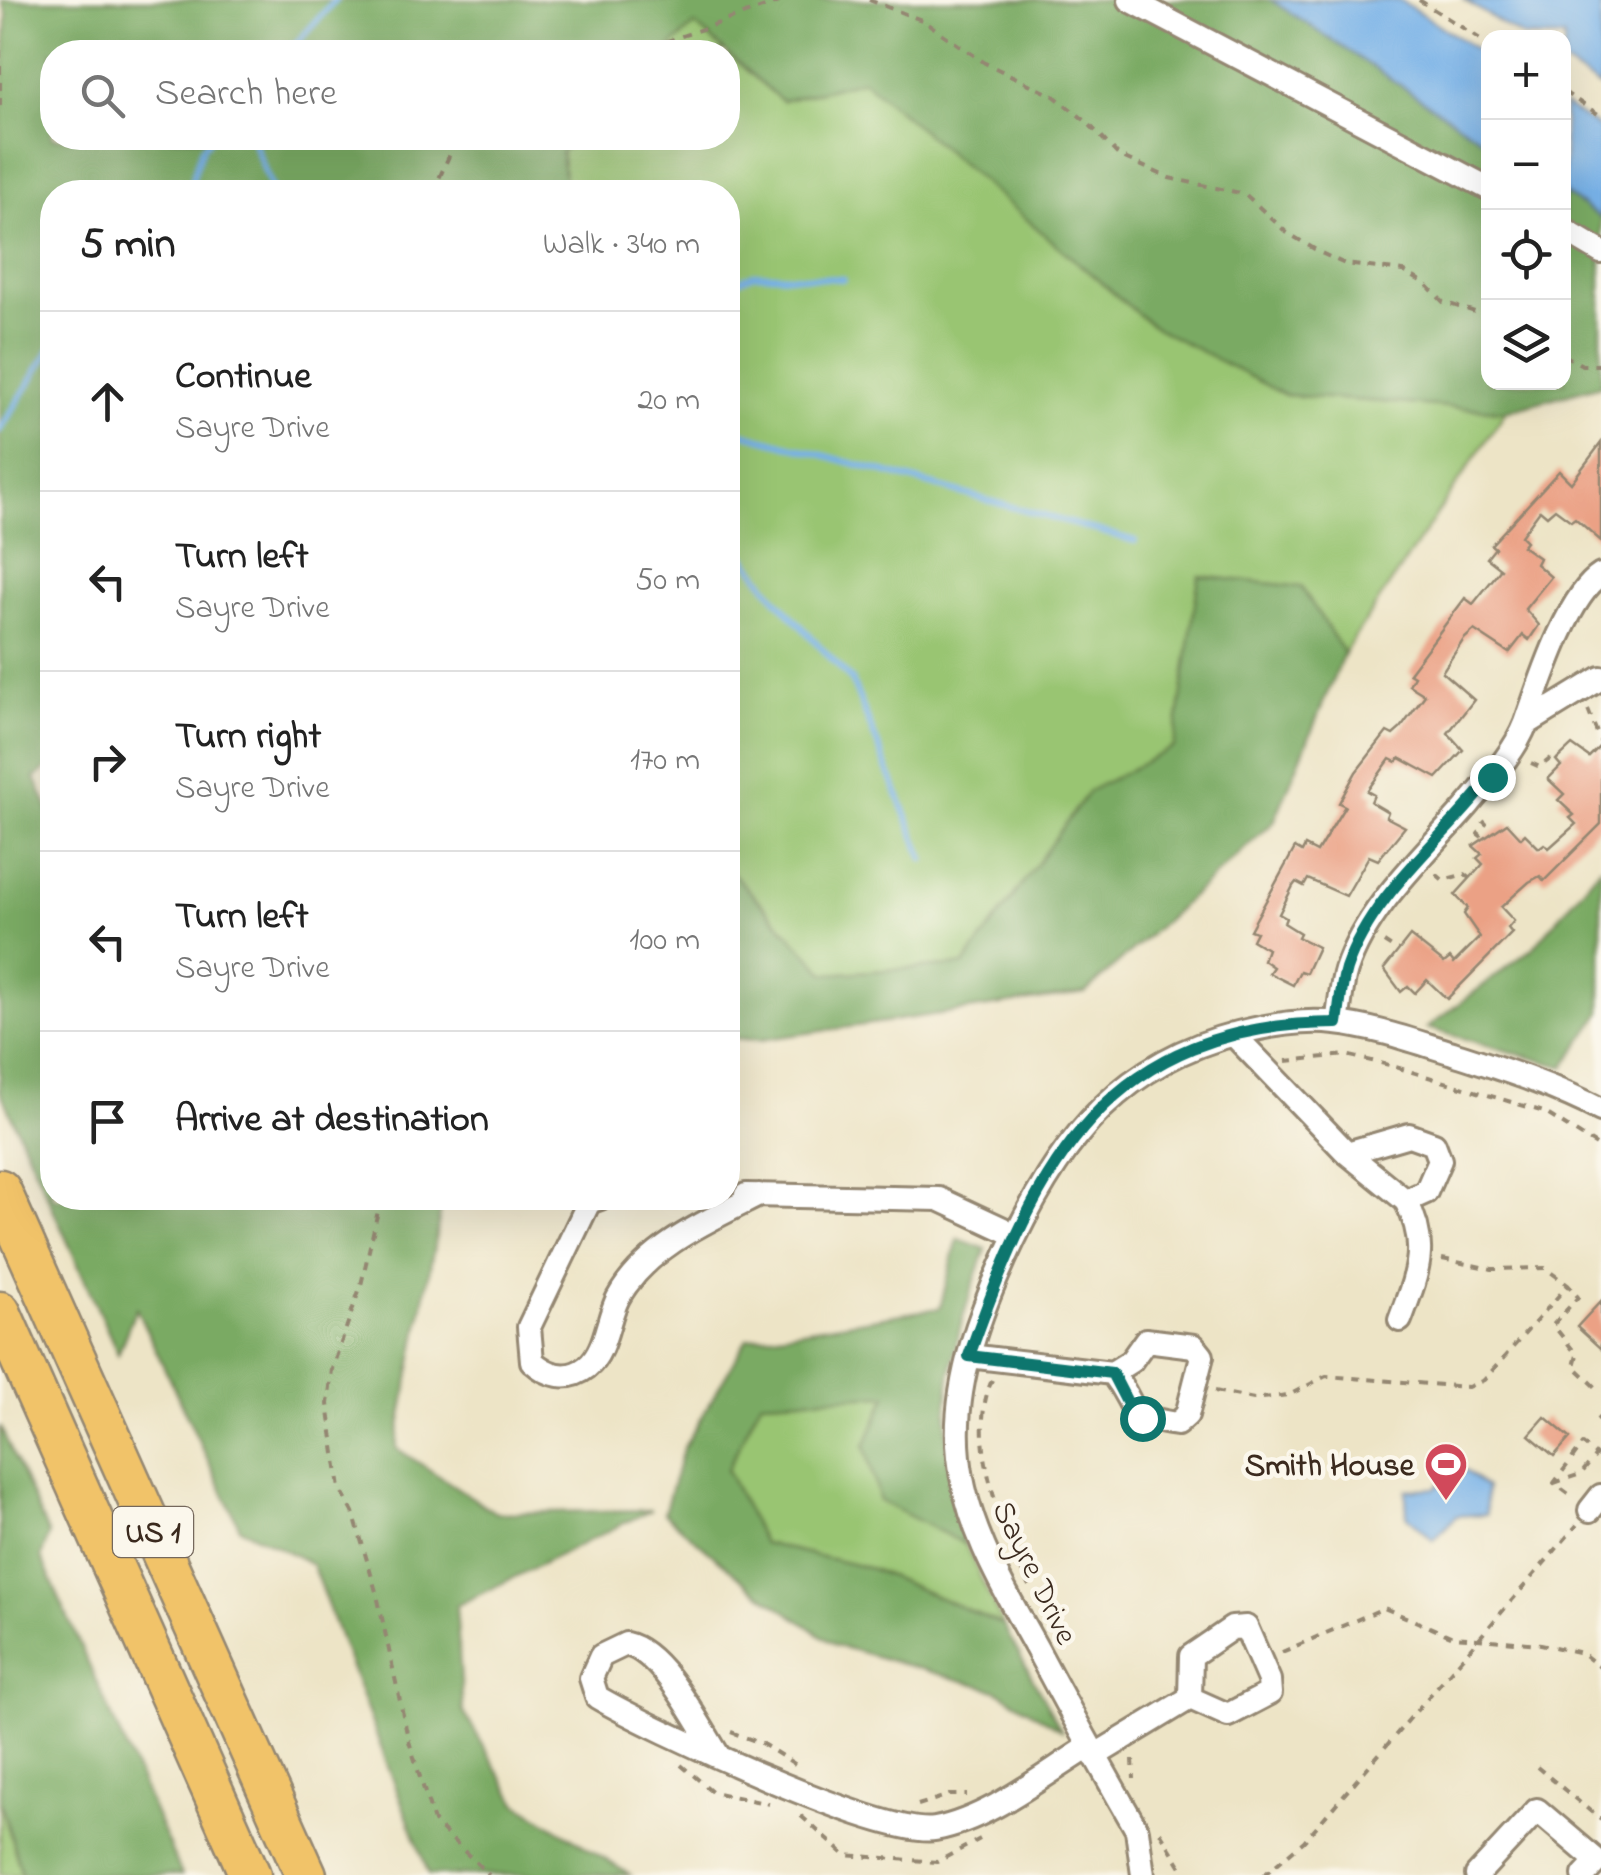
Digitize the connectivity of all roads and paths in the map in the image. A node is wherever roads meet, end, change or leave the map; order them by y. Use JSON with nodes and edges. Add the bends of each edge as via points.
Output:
{"nodes":[{"id":1,"x":785,"y":0,"type":"edge"},
{"id":2,"x":869,"y":0,"type":"edge"},
{"id":3,"x":1130,"y":0,"type":"edge"},
{"id":4,"x":1419,"y":0,"type":"edge"},
{"id":5,"x":0,"y":34,"type":"edge"},
{"id":6,"x":670,"y":40,"type":"edge"},
{"id":7,"x":1481,"y":40,"type":"edge"},
{"id":8,"x":1571,"y":97,"type":"edge"},
{"id":9,"x":0,"y":108,"type":"edge"},
{"id":10,"x":1601,"y":116,"type":"edge"},
{"id":11,"x":452,"y":150,"type":"edge"},
{"id":12,"x":439,"y":180,"type":"edge"},
{"id":13,"x":1481,"y":184,"type":"edge"},
{"id":14,"x":1571,"y":234,"type":"edge"},
{"id":15,"x":1601,"y":252,"type":"edge"},
{"id":16,"x":1481,"y":314,"type":"edge"},
{"id":17,"x":1571,"y":359,"type":"edge"},
{"id":18,"x":1601,"y":365,"type":"edge"},
{"id":19,"x":1601,"y":575,"type":"edge"},
{"id":20,"x":1601,"y":678,"type":"edge"},
{"id":21,"x":1587,"y":706,"type":"dead end"},
{"id":22,"x":1526,"y":724,"type":"junction"},
{"id":23,"x":1601,"y":744,"type":"edge"},
{"id":24,"x":1558,"y":758,"type":"dead end"},
{"id":25,"x":1528,"y":760,"type":"dead end"},
{"id":26,"x":1480,"y":818,"type":"dead end"},
{"id":27,"x":1482,"y":837,"type":"dead end"},
{"id":28,"x":1436,"y":874,"type":"dead end"},
{"id":29,"x":1470,"y":878,"type":"dead end"},
{"id":30,"x":1384,"y":942,"type":"dead end"},
{"id":31,"x":1396,"y":950,"type":"dead end"},
{"id":32,"x":1337,"y":1023,"type":"junction"},
{"id":33,"x":1233,"y":1034,"type":"junction"},
{"id":34,"x":1601,"y":1110,"type":"edge"},
{"id":35,"x":1347,"y":1153,"type":"junction"},
{"id":36,"x":0,"y":1190,"type":"edge"},
{"id":37,"x":740,"y":1194,"type":"edge"},
{"id":38,"x":759,"y":1195,"type":"junction"},
{"id":39,"x":1406,"y":1200,"type":"junction"},
{"id":40,"x":740,"y":1205,"type":"edge"},
{"id":41,"x":378,"y":1210,"type":"edge"},
{"id":42,"x":585,"y":1210,"type":"edge"},
{"id":43,"x":730,"y":1210,"type":"edge"},
{"id":44,"x":1016,"y":1234,"type":"junction"},
{"id":45,"x":0,"y":1312,"type":"edge"},
{"id":46,"x":1400,"y":1320,"type":"dead end"},
{"id":47,"x":969,"y":1356,"type":"junction"},
{"id":48,"x":1112,"y":1373,"type":"dead end"},
{"id":49,"x":1206,"y":1390,"type":"dead end"},
{"id":50,"x":1601,"y":1392,"type":"edge"},
{"id":51,"x":1554,"y":1482,"type":"junction"},
{"id":52,"x":1595,"y":1503,"type":"edge"},
{"id":53,"x":1477,"y":1637,"type":"junction"},
{"id":54,"x":1276,"y":1654,"type":"dead end"},
{"id":55,"x":1601,"y":1668,"type":"edge"},
{"id":56,"x":1190,"y":1698,"type":"dead end"},
{"id":57,"x":723,"y":1727,"type":"dead end"},
{"id":58,"x":1092,"y":1751,"type":"junction"},
{"id":59,"x":718,"y":1755,"type":"junction"},
{"id":60,"x":1537,"y":1767,"type":"dead end"},
{"id":61,"x":806,"y":1770,"type":"dead end"},
{"id":62,"x":980,"y":1792,"type":"dead end"},
{"id":63,"x":909,"y":1809,"type":"dead end"},
{"id":64,"x":1601,"y":1820,"type":"edge"},
{"id":65,"x":241,"y":1864,"type":"edge"},
{"id":66,"x":306,"y":1875,"type":"edge"},
{"id":67,"x":489,"y":1875,"type":"edge"},
{"id":68,"x":1143,"y":1875,"type":"edge"},
{"id":69,"x":1264,"y":1875,"type":"edge"},
{"id":70,"x":1477,"y":1875,"type":"edge"},
{"id":71,"x":1584,"y":1875,"type":"edge"}],
"edges":[{"from":1,"to":6,"type":"path"},
{"from":2,"to":16,"type":"path","via":[[924,22],[985,63],[1054,96],[1118,155],[1169,178],[1245,194],[1286,232],[1321,252],[1345,264],[1402,272],[1442,302]]},
{"from":3,"to":13,"type":"street"},
{"from":4,"to":7,"type":"path"},
{"from":5,"to":9,"type":"path"},
{"from":8,"to":10,"type":"path"},
{"from":11,"to":12,"type":"path"},
{"from":14,"to":15,"type":"street"},
{"from":17,"to":18,"type":"path"},
{"from":19,"to":22,"type":"street","via":[[1580,599],[1530,702]]},
{"from":20,"to":22,"type":"street"},
{"from":21,"to":23,"type":"path"},
{"from":22,"to":32,"type":"street","via":[[1490,780],[1391,893],[1360,939],[1346,970]]},
{"from":24,"to":25,"type":"path","via":[[1540,767]]},
{"from":26,"to":27,"type":"path","via":[[1486,824]]},
{"from":28,"to":29,"type":"path","via":[[1443,880]]},
{"from":30,"to":31,"type":"path"},
{"from":32,"to":33,"type":"street","name":"Sayre Drive"},
{"from":32,"to":34,"type":"street","name":"Sayre Drive","via":[[1554,1085]]},
{"from":33,"to":35,"type":"street"},
{"from":33,"to":44,"type":"street","name":"Sayre Drive","via":[[1193,1044],[1124,1084],[1069,1142]]},
{"from":35,"to":39,"type":"street"},
{"from":35,"to":39,"type":"street","via":[[1408,1135],[1434,1144],[1440,1160],[1426,1192]]},
{"from":36,"to":66,"type":"highway","number":"US 1"},
{"from":37,"to":38,"type":"street"},
{"from":38,"to":40,"type":"street"},
{"from":38,"to":44,"type":"street","via":[[938,1198]]},
{"from":39,"to":46,"type":"street","via":[[1420,1232],[1419,1258]]},
{"from":41,"to":67,"type":"path","via":[[332,1369],[328,1404],[340,1488],[354,1512],[434,1822]]},
{"from":42,"to":43,"type":"street","via":[[530,1328],[532,1361],[546,1374],[572,1375],[589,1366],[617,1299],[642,1264]]},
{"from":44,"to":47,"type":"street","name":"Sayre Drive"},
{"from":45,"to":65,"type":"highway","number":"US 1"},
{"from":47,"to":48,"type":"street"},
{"from":47,"to":58,"type":"street","name":"Sayre Drive","via":[[958,1453],[967,1509]]},
{"from":49,"to":50,"type":"path","via":[[1272,1397],[1309,1388],[1326,1376],[1468,1386],[1484,1380],[1568,1286],[1578,1297],[1553,1324],[1577,1354],[1574,1366]]},
{"from":51,"to":51,"type":"path","via":[[1583,1444],[1596,1455],[1580,1474]]},
{"from":51,"to":52,"type":"path"},
{"from":52,"to":53,"type":"path"},
{"from":53,"to":54,"type":"path","via":[[1453,1637],[1384,1608]]},
{"from":53,"to":55,"type":"path","via":[[1582,1653]]},
{"from":53,"to":69,"type":"path","via":[[1304,1842]]},
{"from":56,"to":58,"type":"street"},
{"from":57,"to":61,"type":"path"},
{"from":58,"to":59,"type":"street","via":[[969,1818],[914,1830],[842,1808]]},
{"from":58,"to":68,"type":"street","name":"Sayre Drive","via":[[1137,1830]]},
{"from":59,"to":59,"type":"street","via":[[645,1652],[626,1644],[601,1656],[592,1678],[597,1697]]},
{"from":60,"to":64,"type":"path"},
{"from":62,"to":63,"type":"path"},
{"from":70,"to":71,"type":"street","via":[[1537,1810],[1597,1861]]}]}
